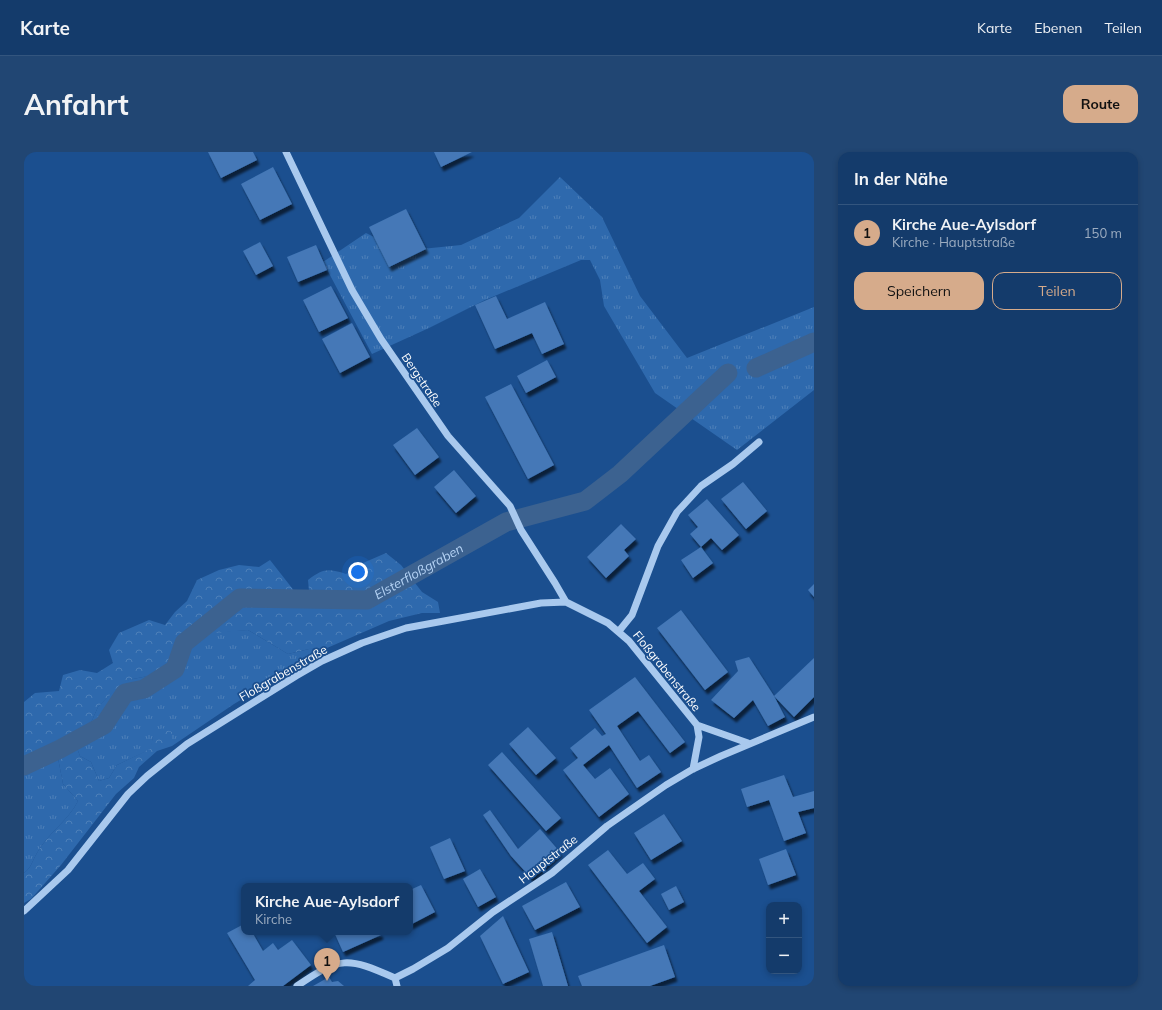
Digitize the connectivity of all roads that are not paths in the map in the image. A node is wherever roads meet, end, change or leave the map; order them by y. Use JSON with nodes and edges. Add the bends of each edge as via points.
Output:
{"nodes":[{"id":1,"x":286,"y":152,"type":"edge"},
{"id":2,"x":759,"y":442,"type":"dead end"},
{"id":3,"x":566,"y":602,"type":"junction"},
{"id":4,"x":619,"y":631,"type":"junction"},
{"id":5,"x":814,"y":717,"type":"edge"},
{"id":6,"x":697,"y":725,"type":"junction"},
{"id":7,"x":748,"y":744,"type":"junction"},
{"id":8,"x":693,"y":769,"type":"junction"},
{"id":9,"x":24,"y":911,"type":"edge"},
{"id":10,"x":395,"y":978,"type":"junction"},
{"id":11,"x":298,"y":986,"type":"edge"},
{"id":12,"x":397,"y":986,"type":"edge"}],
"edges":[{"from":1,"to":3,"type":"street","name":"Bergstraße","via":[[352,290],[382,339],[448,436],[510,506],[521,530]]},
{"from":2,"to":4,"type":"street","name":"Floßgrabenstraße","via":[[701,486],[677,512],[658,546],[632,615]]},
{"from":3,"to":4,"type":"street","name":"Floßgrabenstraße","via":[[594,615]]},
{"from":3,"to":9,"type":"street","name":"Floßgrabenstraße","via":[[541,603],[406,628],[348,648],[296,676],[187,744],[147,776],[128,794],[68,870]]},
{"from":4,"to":6,"type":"street","name":"Floßgrabenstraße","via":[[630,641]]},
{"from":5,"to":7,"type":"street","name":"Hauptstraße"},
{"from":6,"to":7,"type":"street","name":"Floßgrabenstraße"},
{"from":6,"to":8,"type":"street","name":"Floßgrabenstraße","via":[[699,737]]},
{"from":7,"to":8,"type":"street","name":"Hauptstraße"},
{"from":8,"to":10,"type":"street","name":"Hauptstraße","via":[[623,814],[552,873],[492,912],[448,948]]},
{"from":10,"to":11,"type":"street","via":[[357,964],[340,962],[320,971]]},
{"from":10,"to":12,"type":"street"}]}
